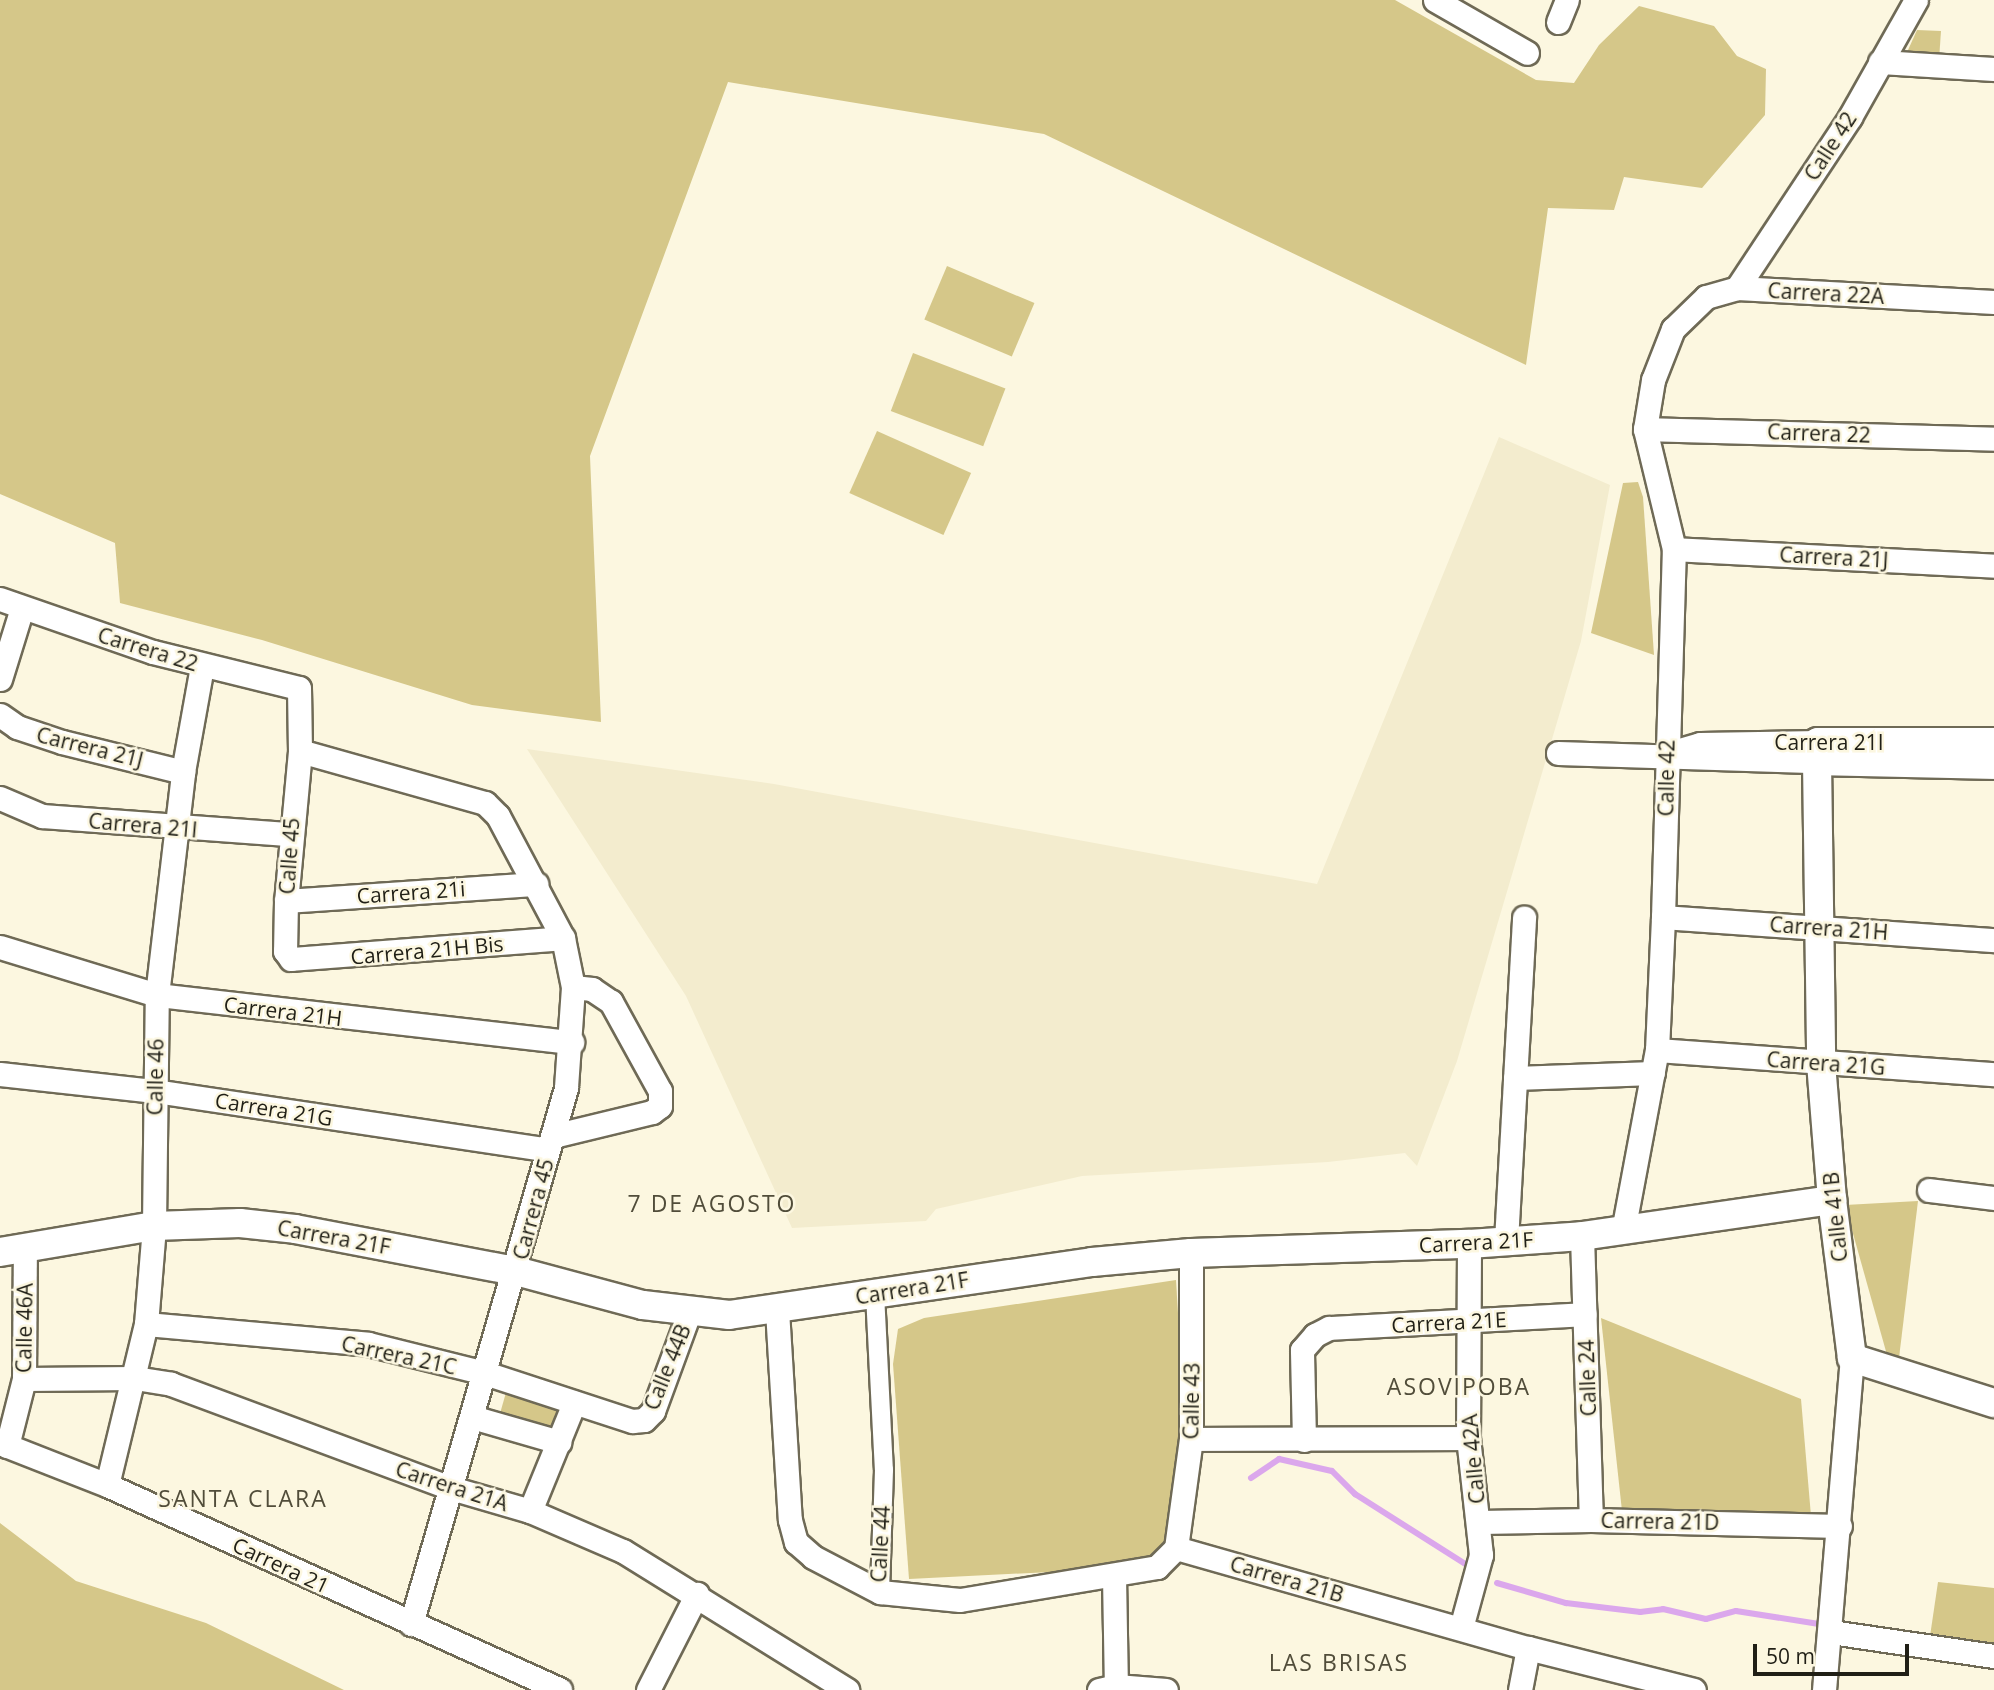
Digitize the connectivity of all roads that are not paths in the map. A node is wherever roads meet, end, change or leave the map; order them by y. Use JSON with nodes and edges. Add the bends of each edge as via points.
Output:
{"nodes":[{"id":1,"x":1435,"y":0,"type":"edge"},
{"id":2,"x":1567,"y":0,"type":"edge"},
{"id":3,"x":1916,"y":0,"type":"edge"},
{"id":4,"x":1558,"y":22,"type":"dead end"},
{"id":5,"x":1527,"y":54,"type":"dead end"},
{"id":6,"x":1880,"y":62,"type":"junction"},
{"id":7,"x":1994,"y":69,"type":"edge"},
{"id":8,"x":1737,"y":288,"type":"junction"},
{"id":9,"x":1994,"y":302,"type":"edge"},
{"id":10,"x":1673,"y":329,"type":"joint"},
{"id":11,"x":1645,"y":429,"type":"junction"},
{"id":12,"x":1994,"y":439,"type":"edge"},
{"id":13,"x":1674,"y":549,"type":"junction"},
{"id":14,"x":1994,"y":566,"type":"edge"},
{"id":15,"x":0,"y":599,"type":"edge"},
{"id":16,"x":22,"y":608,"type":"junction"},
{"id":17,"x":202,"y":666,"type":"junction"},
{"id":18,"x":0,"y":679,"type":"edge"},
{"id":19,"x":299,"y":688,"type":"joint"},
{"id":20,"x":0,"y":715,"type":"edge"},
{"id":21,"x":1994,"y":742,"type":"edge"},
{"id":22,"x":300,"y":751,"type":"junction"},
{"id":23,"x":1818,"y":751,"type":"junction"},
{"id":24,"x":1558,"y":753,"type":"dead end"},
{"id":25,"x":1666,"y":754,"type":"junction"},
{"id":26,"x":1994,"y":765,"type":"edge"},
{"id":27,"x":183,"y":772,"type":"junction"},
{"id":28,"x":0,"y":798,"type":"edge"},
{"id":29,"x":176,"y":829,"type":"junction"},
{"id":30,"x":289,"y":834,"type":"junction"},
{"id":31,"x":536,"y":884,"type":"junction"},
{"id":32,"x":286,"y":901,"type":"junction"},
{"id":33,"x":1524,"y":917,"type":"dead end"},
{"id":34,"x":1663,"y":917,"type":"junction"},
{"id":35,"x":1821,"y":928,"type":"junction"},
{"id":36,"x":563,"y":938,"type":"junction"},
{"id":37,"x":1994,"y":940,"type":"edge"},
{"id":38,"x":0,"y":947,"type":"edge"},
{"id":39,"x":291,"y":959,"type":"joint"},
{"id":40,"x":573,"y":987,"type":"junction"},
{"id":41,"x":157,"y":995,"type":"junction"},
{"id":42,"x":572,"y":1042,"type":"junction"},
{"id":43,"x":1657,"y":1051,"type":"junction"},
{"id":44,"x":1821,"y":1063,"type":"junction"},
{"id":45,"x":1653,"y":1073,"type":"junction"},
{"id":46,"x":0,"y":1074,"type":"edge"},
{"id":47,"x":1994,"y":1074,"type":"edge"},
{"id":48,"x":1515,"y":1078,"type":"junction"},
{"id":49,"x":155,"y":1091,"type":"junction"},
{"id":50,"x":550,"y":1143,"type":"junction"},
{"id":51,"x":1929,"y":1190,"type":"dead end"},
{"id":52,"x":1994,"y":1198,"type":"edge"},
{"id":53,"x":1832,"y":1200,"type":"junction"},
{"id":54,"x":154,"y":1226,"type":"junction"},
{"id":55,"x":1623,"y":1231,"type":"junction"},
{"id":56,"x":1582,"y":1236,"type":"junction"},
{"id":57,"x":1506,"y":1241,"type":"junction"},
{"id":58,"x":1469,"y":1244,"type":"junction"},
{"id":59,"x":13,"y":1251,"type":"edge"},
{"id":60,"x":1191,"y":1252,"type":"junction"},
{"id":61,"x":516,"y":1271,"type":"junction"},
{"id":62,"x":875,"y":1294,"type":"junction"},
{"id":63,"x":777,"y":1310,"type":"junction"},
{"id":64,"x":689,"y":1313,"type":"junction"},
{"id":65,"x":1584,"y":1314,"type":"junction"},
{"id":66,"x":1469,"y":1321,"type":"junction"},
{"id":67,"x":146,"y":1324,"type":"junction"},
{"id":68,"x":1852,"y":1358,"type":"junction"},
{"id":69,"x":485,"y":1373,"type":"junction"},
{"id":70,"x":135,"y":1378,"type":"junction"},
{"id":71,"x":24,"y":1379,"type":"junction"},
{"id":72,"x":1994,"y":1402,"type":"edge"},
{"id":73,"x":574,"y":1403,"type":"junction"},
{"id":74,"x":472,"y":1417,"type":"junction"},
{"id":75,"x":644,"y":1420,"type":"joint"},
{"id":76,"x":1468,"y":1438,"type":"junction"},
{"id":77,"x":1191,"y":1439,"type":"junction"},
{"id":78,"x":1304,"y":1440,"type":"junction"},
{"id":79,"x":559,"y":1442,"type":"junction"},
{"id":80,"x":3,"y":1444,"type":"edge"},
{"id":81,"x":107,"y":1485,"type":"junction"},
{"id":82,"x":451,"y":1488,"type":"junction"},
{"id":83,"x":530,"y":1511,"type":"junction"},
{"id":84,"x":1591,"y":1520,"type":"junction"},
{"id":85,"x":1480,"y":1522,"type":"junction"},
{"id":86,"x":1840,"y":1526,"type":"junction"},
{"id":87,"x":1177,"y":1548,"type":"junction"},
{"id":88,"x":1114,"y":1576,"type":"junction"},
{"id":89,"x":880,"y":1592,"type":"junction"},
{"id":90,"x":697,"y":1594,"type":"junction"},
{"id":91,"x":411,"y":1624,"type":"junction"},
{"id":92,"x":1461,"y":1628,"type":"junction"},
{"id":93,"x":1831,"y":1632,"type":"junction"},
{"id":94,"x":1528,"y":1648,"type":"junction"},
{"id":95,"x":1994,"y":1656,"type":"edge"},
{"id":96,"x":1111,"y":1689,"type":"edge"},
{"id":97,"x":560,"y":1690,"type":"edge"},
{"id":98,"x":648,"y":1690,"type":"edge"},
{"id":99,"x":847,"y":1690,"type":"edge"},
{"id":100,"x":1166,"y":1690,"type":"edge"},
{"id":101,"x":1520,"y":1690,"type":"edge"},
{"id":102,"x":1694,"y":1690,"type":"edge"},
{"id":103,"x":1824,"y":1690,"type":"edge"}],
"edges":[{"from":1,"to":5,"type":"street"},
{"from":2,"to":4,"type":"street"},
{"from":3,"to":6,"type":"street","name":"Calle 42"},
{"from":6,"to":7,"type":"street"},
{"from":6,"to":8,"type":"street","name":"Calle 42","via":[[1850,117]]},
{"from":8,"to":9,"type":"street","name":"Carrera 22A"},
{"from":8,"to":10,"type":"street","name":"Carrera 22A","via":[[1706,297]]},
{"from":10,"to":11,"type":"street","name":"Calle 42","via":[[1653,380]]},
{"from":11,"to":12,"type":"street","name":"Carrera 22"},
{"from":11,"to":13,"type":"street","name":"Calle 42"},
{"from":13,"to":14,"type":"street","name":"Carrera 21J"},
{"from":13,"to":25,"type":"street","name":"Calle 42"},
{"from":15,"to":16,"type":"street","name":"Carrera 22"},
{"from":16,"to":17,"type":"street","name":"Carrera 22"},
{"from":16,"to":18,"type":"street"},
{"from":17,"to":19,"type":"street","name":"Carrera 22"},
{"from":17,"to":27,"type":"street","name":"Calle 46"},
{"from":19,"to":22,"type":"street","name":"Calle 45"},
{"from":20,"to":27,"type":"street","name":"Carrera 21J","via":[[17,727],[62,742]]},
{"from":21,"to":23,"type":"street","name":"Carrera 21I"},
{"from":22,"to":30,"type":"street","name":"Calle 45"},
{"from":22,"to":31,"type":"street","name":"Carrera 45","via":[[485,803],[498,816]]},
{"from":23,"to":25,"type":"street","name":"Carrera 21I","via":[[1700,744]]},
{"from":23,"to":26,"type":"street","name":"Carrera 21I"},
{"from":23,"to":35,"type":"street","name":"Calle 41B"},
{"from":24,"to":25,"type":"street","name":"Carrera 21I"},
{"from":25,"to":34,"type":"street","name":"Calle 42"},
{"from":27,"to":29,"type":"street","name":"Calle 46"},
{"from":28,"to":29,"type":"street","name":"Carrera 21I","via":[[43,816]]},
{"from":29,"to":30,"type":"street","name":"Carrera 21I"},
{"from":29,"to":41,"type":"street","name":"Calle 46"},
{"from":30,"to":32,"type":"street","name":"Calle 45"},
{"from":31,"to":32,"type":"street","name":"Carrera 21i"},
{"from":31,"to":36,"type":"street","name":"Carrera 45"},
{"from":32,"to":39,"type":"street","name":"Calle 45","via":[[285,951]]},
{"from":33,"to":48,"type":"street"},
{"from":34,"to":35,"type":"street","name":"Carrera 21H"},
{"from":34,"to":43,"type":"street","name":"Calle 42"},
{"from":35,"to":37,"type":"street","name":"Carrera 21H"},
{"from":35,"to":44,"type":"street","name":"Calle 41B"},
{"from":36,"to":39,"type":"street","name":"Carrera 21H Bis"},
{"from":36,"to":40,"type":"street","name":"Carrera 45"},
{"from":38,"to":41,"type":"street","name":"Carrera 21H"},
{"from":40,"to":42,"type":"street","name":"Carrera 45"},
{"from":40,"to":50,"type":"street","via":[[592,989],[611,1002],[660,1091],[660,1106]]},
{"from":41,"to":42,"type":"street","name":"Carrera 21H"},
{"from":41,"to":49,"type":"street","name":"Calle 46"},
{"from":42,"to":50,"type":"street","name":"Carrera 45"},
{"from":43,"to":44,"type":"street","name":"Carrera 21G"},
{"from":43,"to":45,"type":"street","name":"Calle 42"},
{"from":44,"to":47,"type":"street","name":"Carrera 21G"},
{"from":44,"to":53,"type":"street","name":"Calle 41B"},
{"from":45,"to":48,"type":"street"},
{"from":45,"to":55,"type":"street","name":"Calle 42"},
{"from":46,"to":49,"type":"street","name":"Carrera 21G"},
{"from":48,"to":57,"type":"street"},
{"from":49,"to":50,"type":"street","name":"Carrera 21G"},
{"from":49,"to":54,"type":"street","name":"Calle 46"},
{"from":50,"to":61,"type":"street","name":"Carrera 45"},
{"from":51,"to":52,"type":"street"},
{"from":53,"to":55,"type":"street","name":"Carrera 21F"},
{"from":53,"to":68,"type":"street","name":"Calle 41B"},
{"from":54,"to":59,"type":"street","name":"Carrera 21F"},
{"from":54,"to":61,"type":"street","name":"Carrera 21F","via":[[240,1223],[295,1229]]},
{"from":54,"to":67,"type":"street","name":"Calle 46"},
{"from":55,"to":56,"type":"street","name":"Carrera 21F"},
{"from":56,"to":57,"type":"street","name":"Carrera 21F"},
{"from":56,"to":65,"type":"street","name":"Calle 24"},
{"from":57,"to":58,"type":"street","name":"Carrera 21F"},
{"from":58,"to":60,"type":"street","name":"Carrera 21F"},
{"from":58,"to":66,"type":"street","name":"Calle 42A"},
{"from":59,"to":71,"type":"street","name":"Calle 46A"},
{"from":60,"to":62,"type":"street","name":"Carrera 21F"},
{"from":60,"to":77,"type":"street","name":"Calle 43"},
{"from":61,"to":64,"type":"street","name":"Carrera 21F"},
{"from":61,"to":69,"type":"street","name":"Carrera 45"},
{"from":62,"to":63,"type":"street","name":"Carrera 21F"},
{"from":62,"to":89,"type":"street","name":"Calle 44","via":[[884,1470]]},
{"from":63,"to":64,"type":"street","name":"Carrera 21F"},
{"from":63,"to":89,"type":"street","name":"Calle 44","via":[[790,1520],[796,1542],[813,1558]]},
{"from":64,"to":75,"type":"street","name":"Calle 44B","via":[[653,1411]]},
{"from":65,"to":66,"type":"street","name":"Carrera 21E"},
{"from":65,"to":84,"type":"street","name":"Calle 24"},
{"from":66,"to":76,"type":"street","name":"Calle 42A"},
{"from":66,"to":78,"type":"street","name":"Carrera 21E","via":[[1329,1328],[1315,1335],[1303,1350]]},
{"from":67,"to":69,"type":"street","name":"Carrera 21C","via":[[368,1344]]},
{"from":67,"to":70,"type":"street","name":"Calle 46"},
{"from":68,"to":72,"type":"street"},
{"from":68,"to":86,"type":"street","name":"Calle 41B"},
{"from":69,"to":73,"type":"street","name":"Carrera 21C"},
{"from":69,"to":74,"type":"street","name":"Carrera 45"},
{"from":70,"to":71,"type":"street","name":"Carrera 21A"},
{"from":70,"to":81,"type":"street","name":"Calle 46"},
{"from":70,"to":82,"type":"street","name":"Carrera 21A","via":[[171,1384]]},
{"from":71,"to":80,"type":"street","name":"Calle 46A"},
{"from":73,"to":75,"type":"street","name":"Carrera 21C"},
{"from":73,"to":79,"type":"street"},
{"from":74,"to":79,"type":"street"},
{"from":74,"to":82,"type":"street","name":"Carrera 45"},
{"from":76,"to":78,"type":"street"},
{"from":76,"to":85,"type":"street","name":"Calle 42A"},
{"from":77,"to":78,"type":"street"},
{"from":77,"to":87,"type":"street","name":"Calle 43"},
{"from":79,"to":83,"type":"street"},
{"from":80,"to":81,"type":"street","name":"Carrera 21"},
{"from":81,"to":91,"type":"street","name":"Carrera 21"},
{"from":82,"to":83,"type":"street","name":"Carrera 21A"},
{"from":82,"to":91,"type":"street","name":"Carrera 45"},
{"from":83,"to":90,"type":"street","name":"Carrera 21A","via":[[623,1551]]},
{"from":84,"to":85,"type":"street","name":"Carrera 21D"},
{"from":84,"to":86,"type":"street","name":"Carrera 21D"},
{"from":85,"to":92,"type":"street","name":"Calle 42A","via":[[1481,1555]]},
{"from":86,"to":93,"type":"street","name":"Calle 41B"},
{"from":87,"to":88,"type":"street","via":[[1157,1567]]},
{"from":87,"to":92,"type":"street","name":"Carrera 21B"},
{"from":88,"to":89,"type":"street","via":[[960,1600]]},
{"from":88,"to":96,"type":"street"},
{"from":90,"to":98,"type":"street"},
{"from":90,"to":99,"type":"street","name":"Carrera 21A"},
{"from":91,"to":97,"type":"street","name":"Carrera 21"},
{"from":92,"to":94,"type":"street","name":"Carrera 21B"},
{"from":93,"to":95,"type":"street"},
{"from":93,"to":103,"type":"street","name":"Calle 41B"},
{"from":94,"to":101,"type":"street"},
{"from":94,"to":102,"type":"street","name":"Carrera 21B"},
{"from":96,"to":100,"type":"street"}]}
